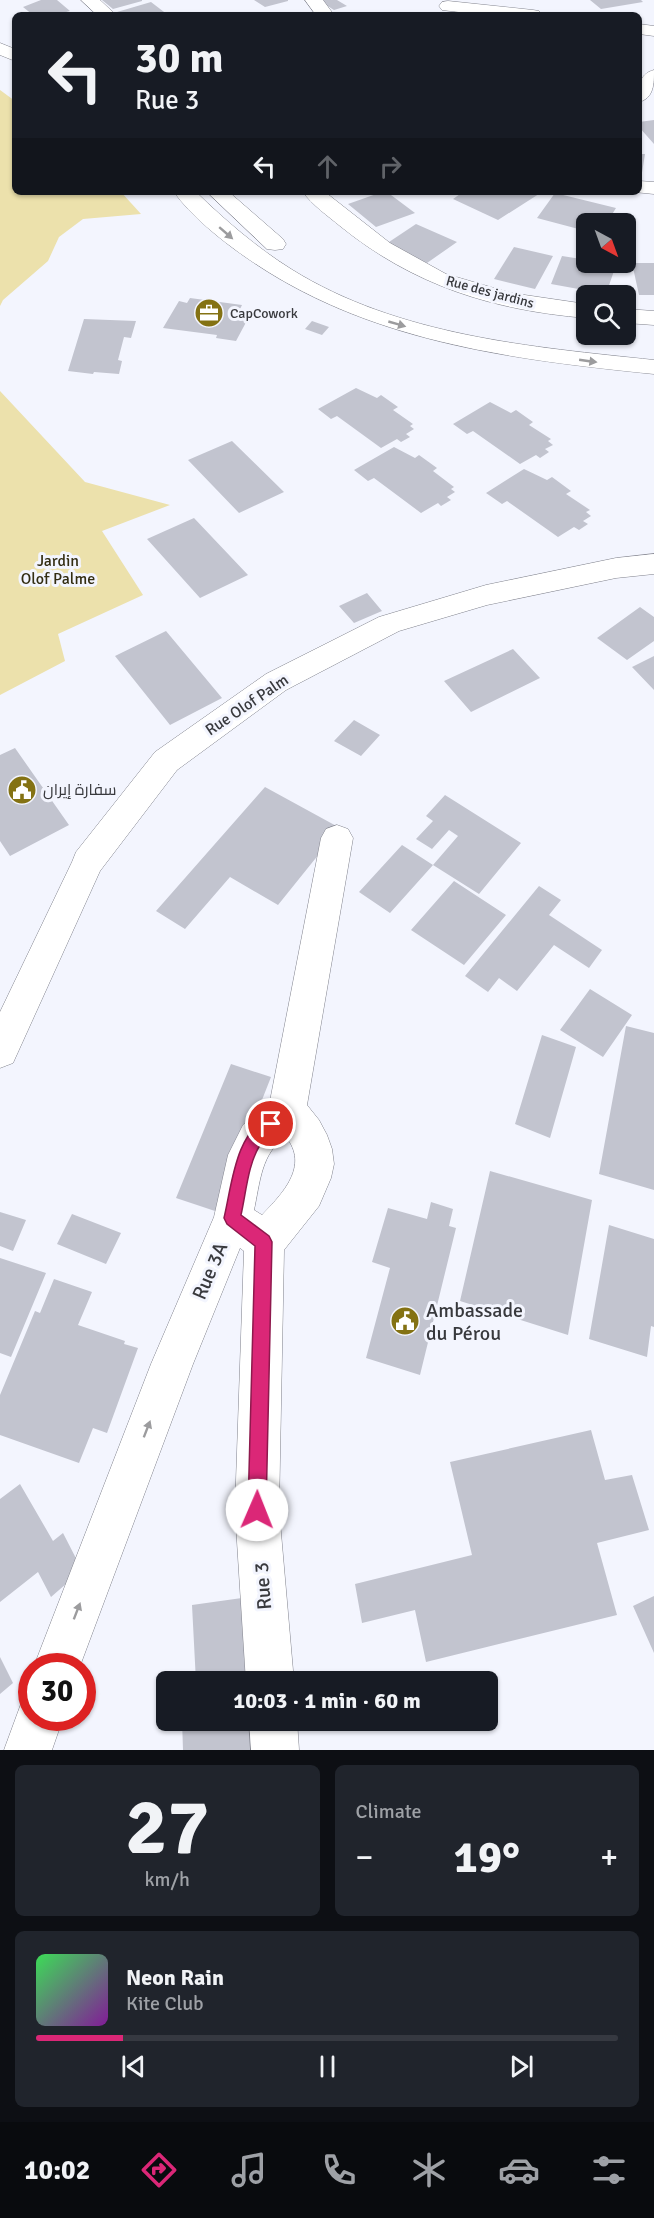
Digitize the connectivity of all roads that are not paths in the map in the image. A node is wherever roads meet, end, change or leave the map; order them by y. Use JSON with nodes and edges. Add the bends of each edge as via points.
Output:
{"nodes":[{"id":1,"x":90,"y":0,"type":"edge"},
{"id":2,"x":448,"y":6,"type":"dead end"},
{"id":3,"x":104,"y":12,"type":"edge"},
{"id":4,"x":505,"y":12,"type":"edge"},
{"id":5,"x":654,"y":76,"type":"edge"},
{"id":6,"x":642,"y":92,"type":"edge"},
{"id":7,"x":187,"y":195,"type":"edge"},
{"id":8,"x":220,"y":195,"type":"edge"},
{"id":9,"x":317,"y":195,"type":"edge"},
{"id":10,"x":576,"y":310,"type":"edge"},
{"id":11,"x":636,"y":317,"type":"edge"},
{"id":12,"x":654,"y":318,"type":"edge"},
{"id":13,"x":654,"y":347,"type":"edge"},
{"id":14,"x":654,"y":368,"type":"edge"},
{"id":15,"x":654,"y":564,"type":"edge"},
{"id":16,"x":337,"y":838,"type":"dead end"},
{"id":17,"x":0,"y":1051,"type":"edge"},
{"id":18,"x":287,"y":1111,"type":"junction"},
{"id":19,"x":248,"y":1230,"type":"junction"},
{"id":20,"x":62,"y":1653,"type":"edge"},
{"id":21,"x":269,"y":1671,"type":"edge"},
{"id":22,"x":35,"y":1731,"type":"edge"},
{"id":23,"x":274,"y":1731,"type":"edge"},
{"id":24,"x":28,"y":1750,"type":"edge"},
{"id":25,"x":275,"y":1750,"type":"edge"}],
"edges":[{"from":1,"to":3,"type":"street"},
{"from":2,"to":4,"type":"street"},
{"from":5,"to":6,"type":"street"},
{"from":7,"to":14,"type":"street","one_way":true,"via":[[243,248],[277,270],[338,303],[381,320],[501,348]]},
{"from":8,"to":13,"type":"street","via":[[262,235],[292,256],[336,281],[380,299],[501,330]]},
{"from":9,"to":10,"type":"street","name":"Rue des jardins","via":[[368,238],[427,274],[487,294]]},
{"from":11,"to":12,"type":"street"},
{"from":15,"to":17,"type":"street","name":"Rue Olof Palm","via":[[486,595],[389,624],[276,682],[166,761],[88,862]]},
{"from":16,"to":18,"type":"street"},
{"from":18,"to":19,"type":"street","name":"Rue 3A","via":[[256,1138],[247,1155]]},
{"from":18,"to":19,"type":"street","via":[[306,1133],[314,1151],[308,1190]]},
{"from":20,"to":19,"type":"street","name":"Rue 3A","one_way":true,"via":[[172,1364]]},
{"from":19,"to":21,"type":"street","name":"Rue 3","via":[[257,1510]]},
{"from":22,"to":24,"type":"street"},
{"from":23,"to":25,"type":"street"}]}
